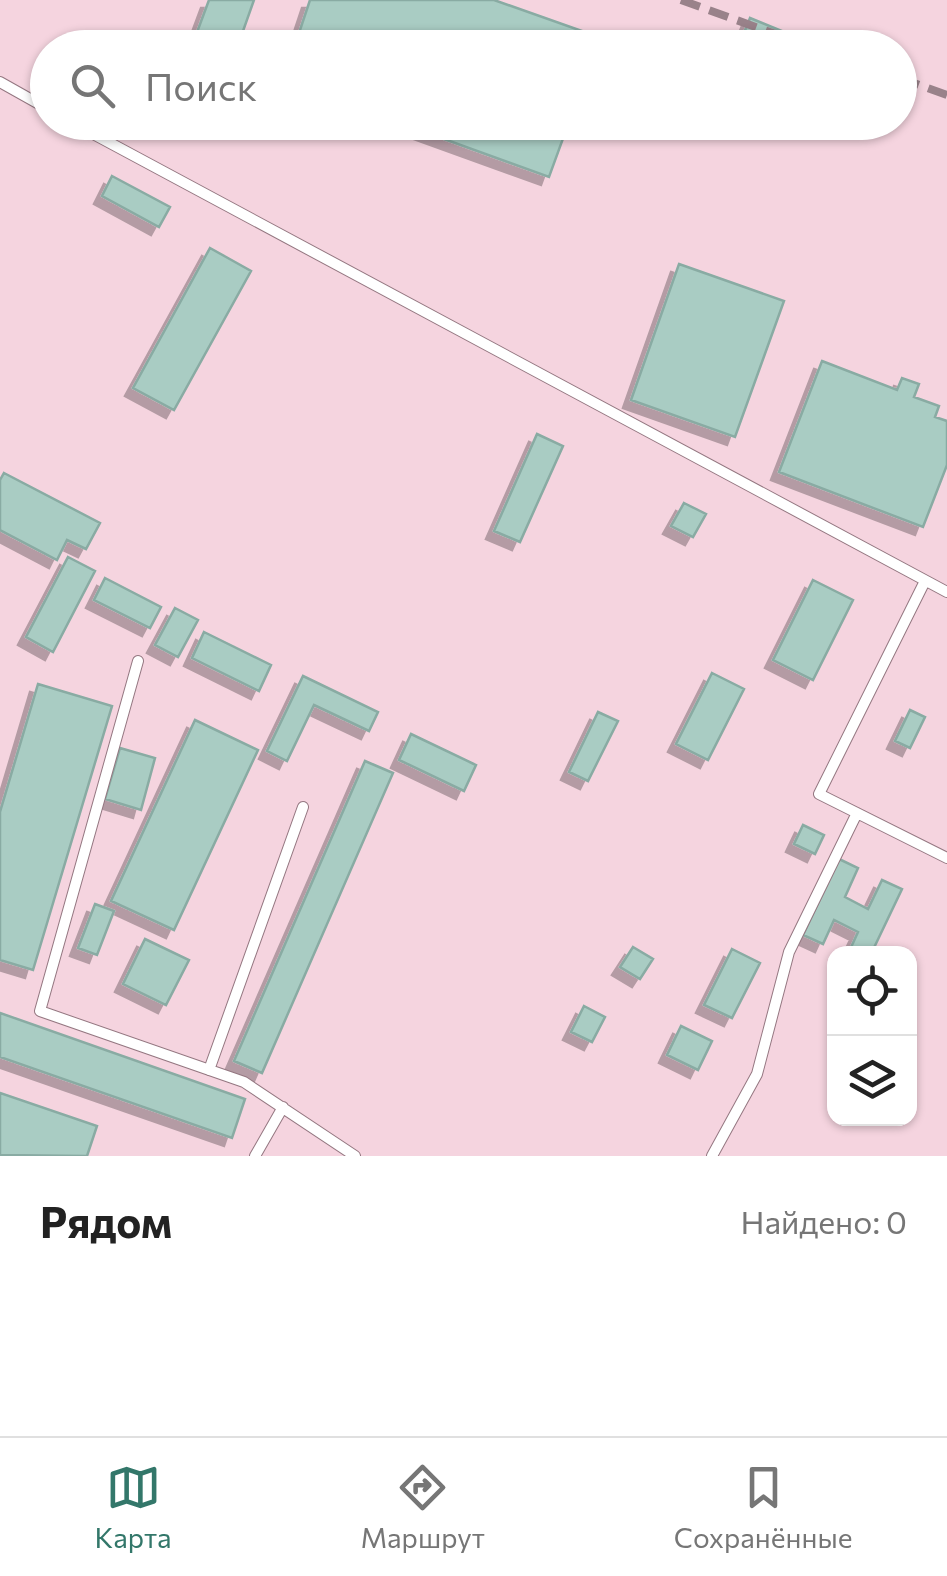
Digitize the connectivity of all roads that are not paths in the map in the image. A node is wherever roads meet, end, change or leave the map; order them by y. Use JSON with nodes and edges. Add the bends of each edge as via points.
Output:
{"nodes":[{"id":1,"x":0,"y":82,"type":"edge"},
{"id":2,"x":30,"y":99,"type":"edge"},
{"id":3,"x":104,"y":140,"type":"edge"},
{"id":4,"x":925,"y":581,"type":"junction"},
{"id":5,"x":947,"y":592,"type":"edge"},
{"id":6,"x":138,"y":661,"type":"dead end"},
{"id":7,"x":303,"y":807,"type":"dead end"},
{"id":8,"x":858,"y":813,"type":"junction"},
{"id":9,"x":947,"y":858,"type":"edge"},
{"id":10,"x":209,"y":1070,"type":"junction"},
{"id":11,"x":283,"y":1107,"type":"junction"},
{"id":12,"x":255,"y":1156,"type":"edge"},
{"id":13,"x":355,"y":1156,"type":"edge"},
{"id":14,"x":712,"y":1156,"type":"edge"}],
"edges":[{"from":1,"to":2,"type":"lane"},
{"from":3,"to":4,"type":"lane"},
{"from":4,"to":5,"type":"lane"},
{"from":4,"to":8,"type":"lane","via":[[819,794]]},
{"from":6,"to":10,"type":"lane","via":[[40,1011]]},
{"from":7,"to":10,"type":"lane"},
{"from":8,"to":9,"type":"lane"},
{"from":8,"to":14,"type":"lane","via":[[789,952],[757,1074]]},
{"from":10,"to":11,"type":"lane"},
{"from":11,"to":12,"type":"lane"},
{"from":11,"to":13,"type":"lane"}]}
